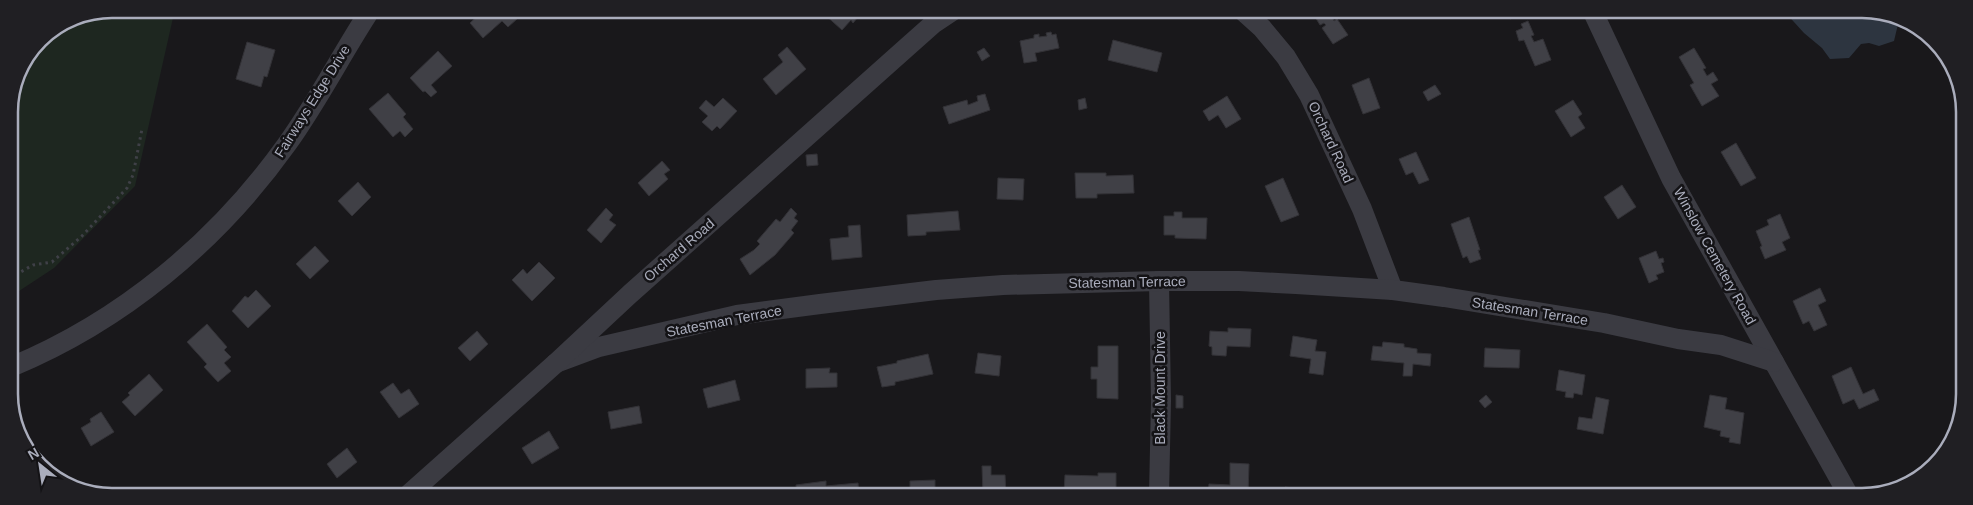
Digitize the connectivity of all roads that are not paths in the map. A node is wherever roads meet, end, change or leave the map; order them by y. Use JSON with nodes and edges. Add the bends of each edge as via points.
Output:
{"nodes":[{"id":1,"x":365,"y":18,"type":"edge"},
{"id":2,"x":942,"y":18,"type":"edge"},
{"id":3,"x":1251,"y":18,"type":"edge"},
{"id":4,"x":1596,"y":18,"type":"edge"},
{"id":5,"x":1159,"y":281,"type":"junction"},
{"id":6,"x":1393,"y":290,"type":"junction"},
{"id":7,"x":1748,"y":315,"type":"junction"},
{"id":8,"x":1701,"y":342,"type":"junction"},
{"id":9,"x":556,"y":362,"type":"junction"},
{"id":10,"x":1774,"y":362,"type":"junction"},
{"id":11,"x":18,"y":364,"type":"edge"},
{"id":12,"x":1159,"y":487,"type":"edge"},
{"id":13,"x":1844,"y":487,"type":"edge"},
{"id":14,"x":415,"y":488,"type":"edge"}],
"edges":[{"from":1,"to":11,"type":"street","name":"Fairways Edge Drive","via":[[288,144],[227,219],[166,274],[112,314],[42,354]]},
{"from":2,"to":9,"type":"street","name":"Orchard Road"},
{"from":3,"to":6,"type":"street","name":"Orchard Road","via":[[1286,57],[1309,95],[1362,208]]},
{"from":4,"to":7,"type":"street","name":"Winslow Cemetery Road","via":[[1671,178]]},
{"from":5,"to":6,"type":"street","name":"Statesman Terrace","via":[[1238,281]]},
{"from":5,"to":9,"type":"street","name":"Statesman Terrace","via":[[946,289],[737,315],[599,347]]},
{"from":5,"to":12,"type":"street","name":"Black Mount Drive"},
{"from":6,"to":8,"type":"street","name":"Statesman Terrace","via":[[1604,323]]},
{"from":7,"to":8,"type":"street","name":"Statesman Terrace","via":[[1743,328],[1734,336]]},
{"from":7,"to":10,"type":"street","name":"Winslow Cemetery Road"},
{"from":8,"to":10,"type":"street","name":"Statesman Terrace"},
{"from":9,"to":14,"type":"street","name":"Orchard Road"},
{"from":10,"to":13,"type":"street","name":"Winslow Cemetery Road"}]}
